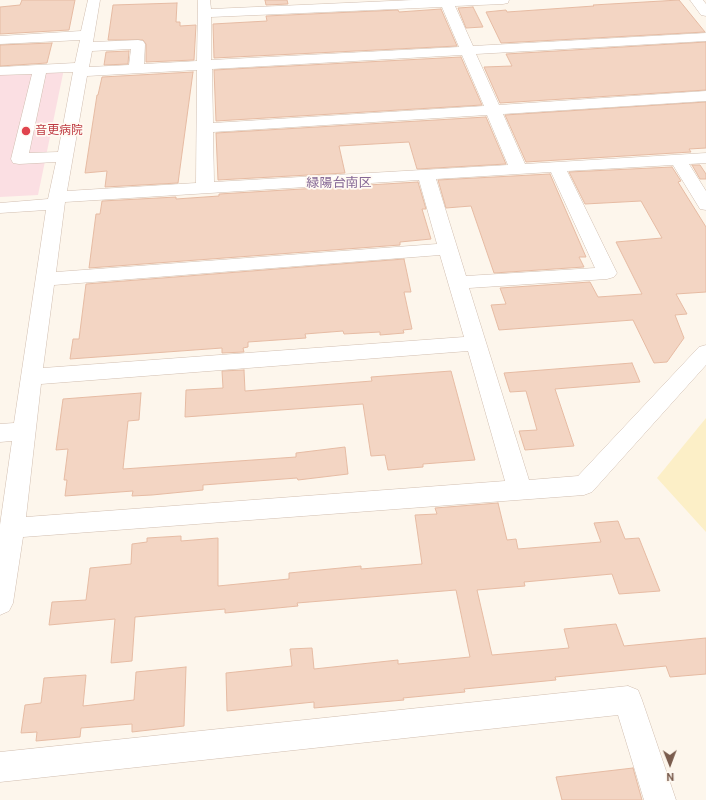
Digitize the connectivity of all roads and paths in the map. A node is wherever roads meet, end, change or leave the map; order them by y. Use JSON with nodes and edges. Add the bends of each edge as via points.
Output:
{"nodes":[{"id":1,"x":94,"y":0,"type":"edge"},
{"id":2,"x":503,"y":0,"type":"edge"},
{"id":3,"x":696,"y":0,"type":"edge"},
{"id":4,"x":447,"y":1,"type":"edge"},
{"id":5,"x":204,"y":6,"type":"edge"},
{"id":6,"x":706,"y":12,"type":"edge"},
{"id":7,"x":706,"y":37,"type":"edge"},
{"id":8,"x":0,"y":40,"type":"edge"},
{"id":9,"x":86,"y":41,"type":"junction"},
{"id":10,"x":468,"y":50,"type":"junction"},
{"id":11,"x":205,"y":65,"type":"junction"},
{"id":12,"x":40,"y":69,"type":"junction"},
{"id":13,"x":136,"y":69,"type":"junction"},
{"id":14,"x":81,"y":70,"type":"junction"},
{"id":15,"x":0,"y":71,"type":"edge"},
{"id":16,"x":706,"y":96,"type":"edge"},
{"id":17,"x":493,"y":110,"type":"junction"},
{"id":18,"x":205,"y":128,"type":"junction"},
{"id":19,"x":65,"y":156,"type":"junction"},
{"id":20,"x":706,"y":158,"type":"edge"},
{"id":21,"x":678,"y":159,"type":"junction"},
{"id":22,"x":558,"y":167,"type":"junction"},
{"id":23,"x":519,"y":170,"type":"junction"},
{"id":24,"x":426,"y":176,"type":"junction"},
{"id":25,"x":205,"y":187,"type":"junction"},
{"id":26,"x":56,"y":201,"type":"junction"},
{"id":27,"x":706,"y":204,"type":"edge"},
{"id":28,"x":0,"y":208,"type":"edge"},
{"id":29,"x":448,"y":249,"type":"junction"},
{"id":30,"x":46,"y":279,"type":"junction"},
{"id":31,"x":458,"y":284,"type":"junction"},
{"id":32,"x":476,"y":343,"type":"junction"},
{"id":33,"x":706,"y":352,"type":"edge"},
{"id":34,"x":31,"y":377,"type":"junction"},
{"id":35,"x":24,"y":431,"type":"junction"},
{"id":36,"x":0,"y":433,"type":"edge"},
{"id":37,"x":520,"y":490,"type":"junction"},
{"id":38,"x":12,"y":528,"type":"junction"},
{"id":39,"x":0,"y":603,"type":"edge"},
{"id":40,"x":0,"y":767,"type":"edge"},
{"id":41,"x":660,"y":800,"type":"edge"}],
"edges":[{"from":1,"to":9,"type":"street"},
{"from":2,"to":4,"type":"street"},
{"from":3,"to":6,"type":"street"},
{"from":4,"to":5,"type":"street"},
{"from":4,"to":10,"type":"street"},
{"from":5,"to":11,"type":"street"},
{"from":7,"to":10,"type":"street"},
{"from":8,"to":9,"type":"street"},
{"from":9,"to":13,"type":"street","via":[[138,44]]},
{"from":9,"to":14,"type":"street"},
{"from":10,"to":11,"type":"street"},
{"from":10,"to":17,"type":"street"},
{"from":11,"to":13,"type":"street"},
{"from":11,"to":18,"type":"street"},
{"from":12,"to":14,"type":"street"},
{"from":12,"to":15,"type":"street"},
{"from":12,"to":19,"type":"street","via":[[19,159]]},
{"from":13,"to":14,"type":"street"},
{"from":14,"to":19,"type":"street"},
{"from":16,"to":17,"type":"street"},
{"from":17,"to":18,"type":"street"},
{"from":17,"to":23,"type":"street"},
{"from":18,"to":25,"type":"street"},
{"from":19,"to":26,"type":"street"},
{"from":20,"to":21,"type":"street"},
{"from":21,"to":22,"type":"street"},
{"from":21,"to":27,"type":"street"},
{"from":22,"to":23,"type":"street"},
{"from":22,"to":31,"type":"street","via":[[607,273]]},
{"from":23,"to":24,"type":"street"},
{"from":24,"to":25,"type":"street"},
{"from":24,"to":29,"type":"street"},
{"from":25,"to":26,"type":"street"},
{"from":26,"to":28,"type":"street"},
{"from":26,"to":30,"type":"street"},
{"from":29,"to":30,"type":"street"},
{"from":29,"to":31,"type":"street"},
{"from":30,"to":34,"type":"street"},
{"from":31,"to":32,"type":"street"},
{"from":32,"to":34,"type":"street"},
{"from":32,"to":37,"type":"street"},
{"from":33,"to":37,"type":"street","via":[[584,485]]},
{"from":34,"to":35,"type":"street"},
{"from":35,"to":36,"type":"street"},
{"from":35,"to":38,"type":"street"},
{"from":37,"to":38,"type":"street"},
{"from":38,"to":39,"type":"street"},
{"from":40,"to":41,"type":"street","via":[[628,700]]}]}
